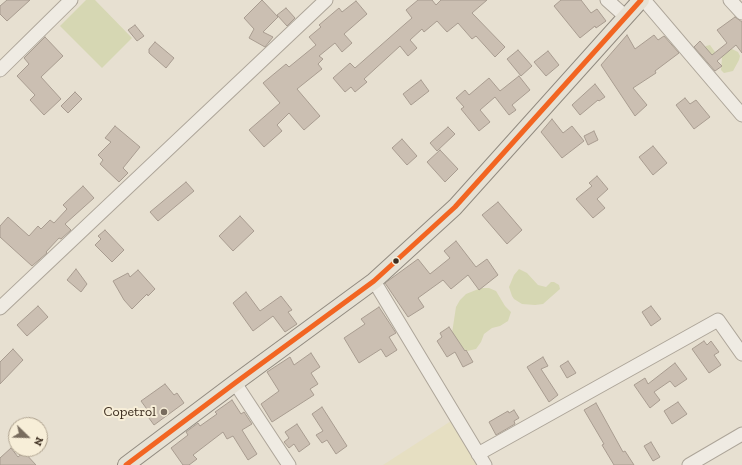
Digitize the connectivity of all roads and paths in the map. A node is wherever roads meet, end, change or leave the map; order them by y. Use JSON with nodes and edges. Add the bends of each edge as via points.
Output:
{"nodes":[{"id":1,"x":71,"y":0,"type":"edge"},
{"id":2,"x":326,"y":0,"type":"edge"},
{"id":3,"x":607,"y":0,"type":"edge"},
{"id":4,"x":643,"y":0,"type":"edge"},
{"id":5,"x":730,"y":0,"type":"edge"},
{"id":6,"x":742,"y":13,"type":"edge"},
{"id":7,"x":626,"y":17,"type":"junction"},
{"id":8,"x":0,"y":70,"type":"edge"},
{"id":9,"x":742,"y":115,"type":"edge"},
{"id":10,"x":374,"y":281,"type":"junction"},
{"id":11,"x":0,"y":308,"type":"edge"},
{"id":12,"x":742,"y":354,"type":"edge"},
{"id":13,"x":235,"y":383,"type":"junction"},
{"id":14,"x":742,"y":434,"type":"edge"},
{"id":15,"x":482,"y":459,"type":"edge"},
{"id":16,"x":126,"y":465,"type":"edge"},
{"id":17,"x":289,"y":465,"type":"edge"},
{"id":18,"x":690,"y":465,"type":"edge"}],
"edges":[{"from":1,"to":8,"type":"street"},
{"from":2,"to":11,"type":"street"},
{"from":3,"to":7,"type":"street"},
{"from":4,"to":7,"type":"main road"},
{"from":4,"to":9,"type":"street"},
{"from":5,"to":6,"type":"street"},
{"from":7,"to":10,"type":"main road","via":[[455,207]]},
{"from":10,"to":13,"type":"main road"},
{"from":10,"to":15,"type":"street"},
{"from":12,"to":15,"type":"street","via":[[718,320]]},
{"from":13,"to":16,"type":"main road"},
{"from":13,"to":17,"type":"street"},
{"from":14,"to":18,"type":"street"}]}
